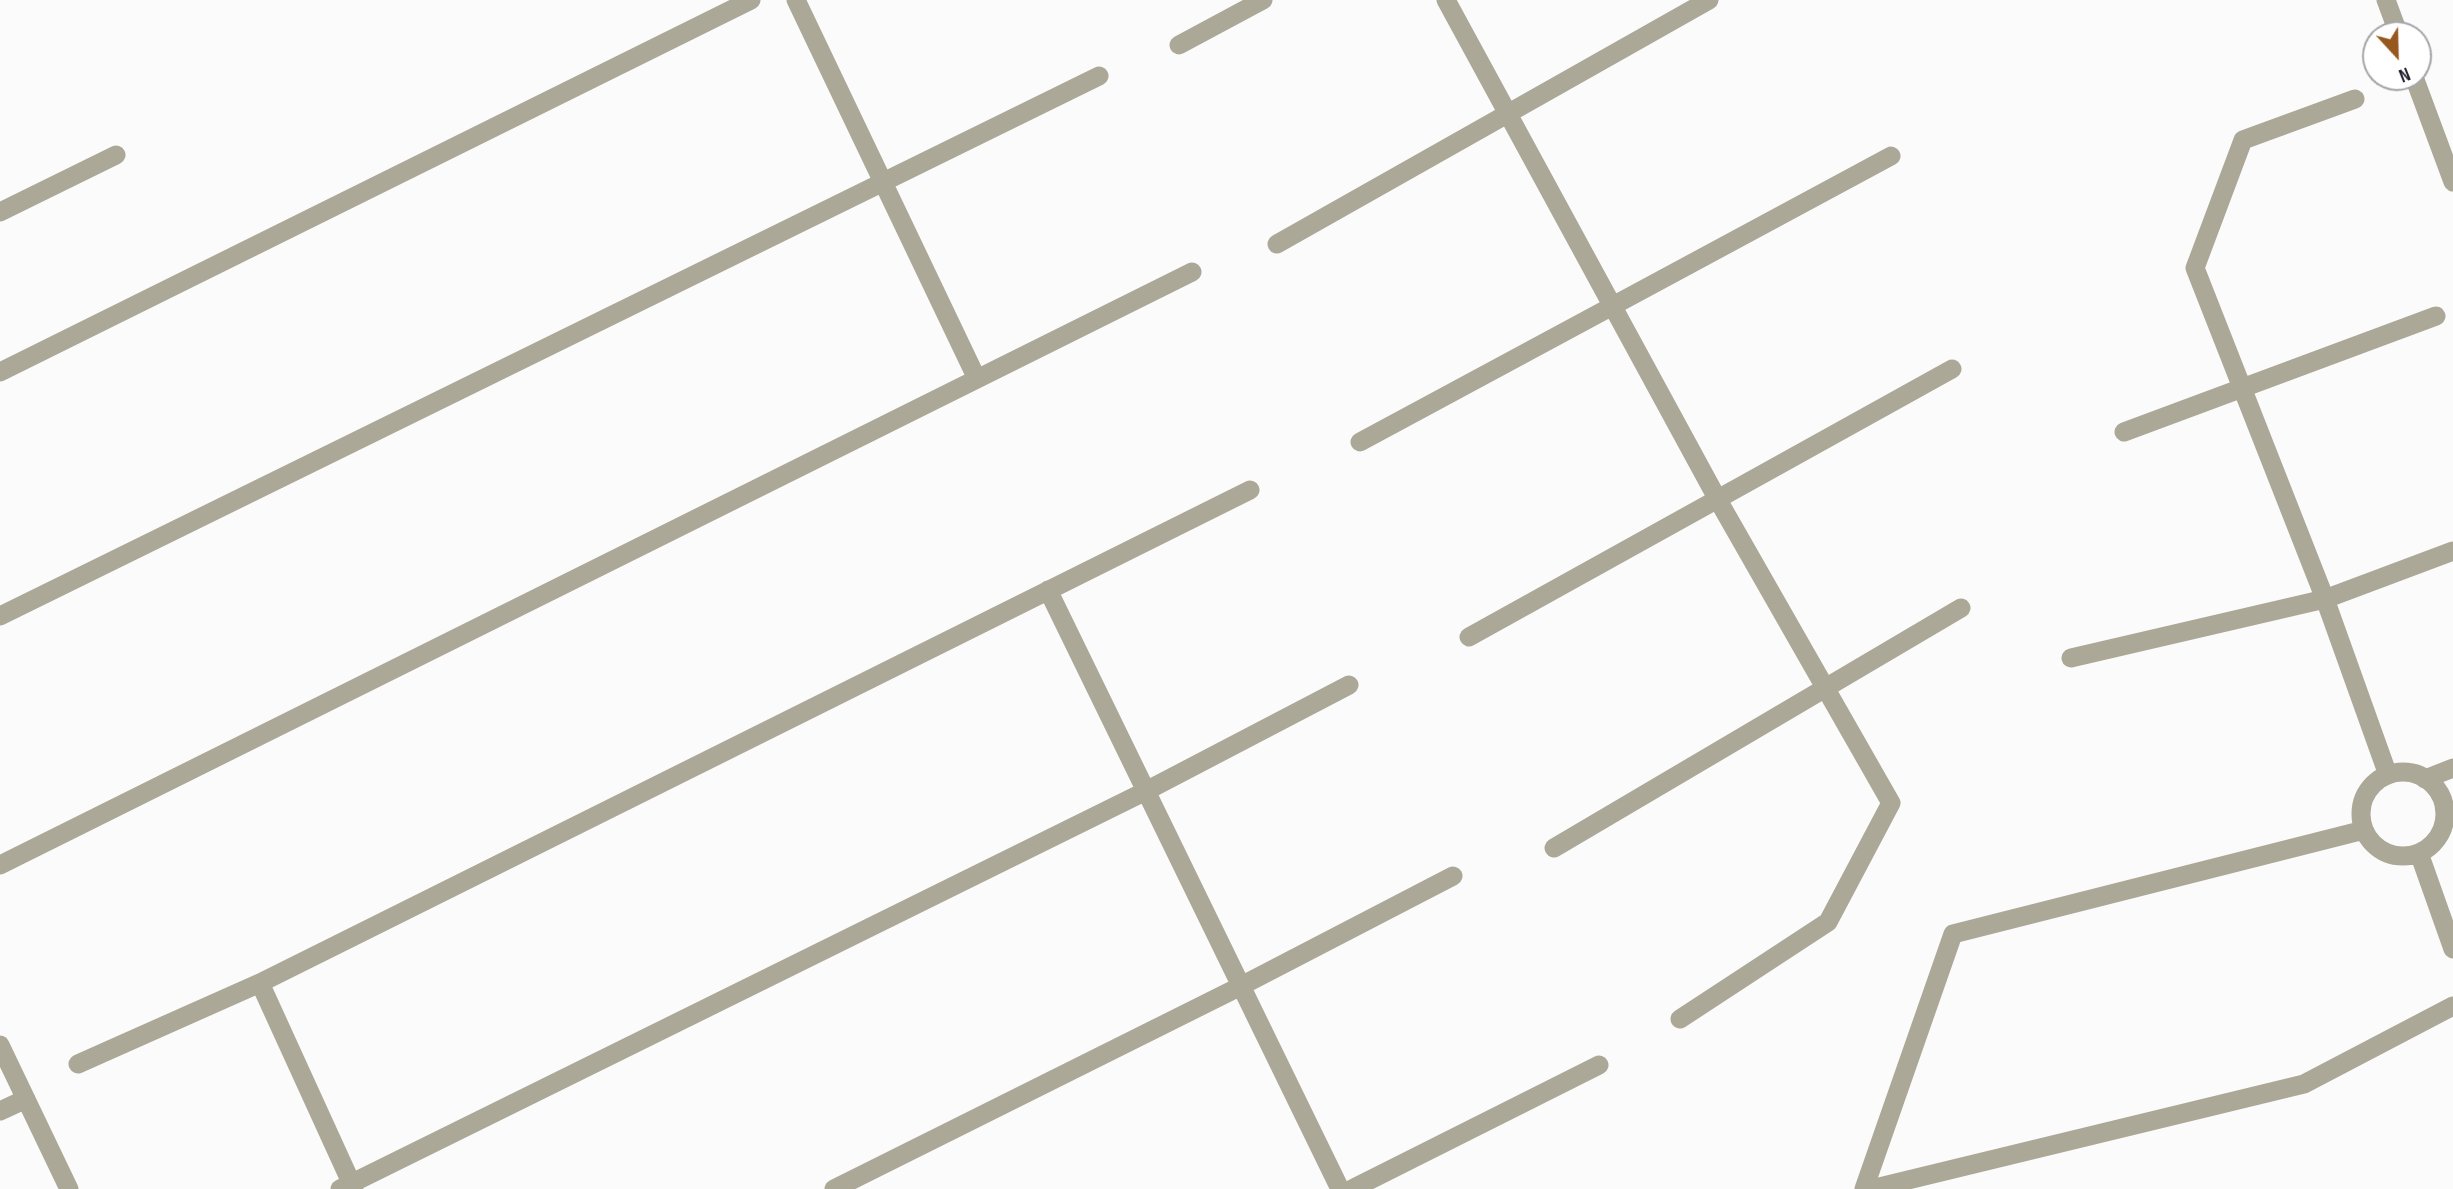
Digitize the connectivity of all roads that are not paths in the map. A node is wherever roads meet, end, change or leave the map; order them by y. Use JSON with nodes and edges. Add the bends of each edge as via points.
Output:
{"nodes":[{"id":1,"x":751,"y":0,"type":"edge"},
{"id":2,"x":796,"y":0,"type":"edge"},
{"id":3,"x":1263,"y":0,"type":"edge"},
{"id":4,"x":1446,"y":0,"type":"edge"},
{"id":5,"x":1709,"y":0,"type":"edge"},
{"id":6,"x":2386,"y":0,"type":"edge"},
{"id":7,"x":2394,"y":21,"type":"edge"},
{"id":8,"x":1179,"y":45,"type":"dead end"},
{"id":9,"x":1099,"y":76,"type":"dead end"},
{"id":10,"x":2419,"y":91,"type":"edge"},
{"id":11,"x":2355,"y":99,"type":"dead end"},
{"id":12,"x":1507,"y":113,"type":"junction"},
{"id":13,"x":116,"y":155,"type":"dead end"},
{"id":14,"x":1891,"y":156,"type":"dead end"},
{"id":15,"x":882,"y":182,"type":"junction"},
{"id":16,"x":2453,"y":183,"type":"edge"},
{"id":17,"x":0,"y":212,"type":"edge"},
{"id":18,"x":1277,"y":244,"type":"dead end"},
{"id":19,"x":1192,"y":272,"type":"dead end"},
{"id":20,"x":1612,"y":306,"type":"junction"},
{"id":21,"x":2436,"y":316,"type":"dead end"},
{"id":22,"x":1952,"y":369,"type":"dead end"},
{"id":23,"x":0,"y":372,"type":"edge"},
{"id":24,"x":977,"y":379,"type":"junction"},
{"id":25,"x":2242,"y":388,"type":"junction"},
{"id":26,"x":2123,"y":432,"type":"dead end"},
{"id":27,"x":1360,"y":442,"type":"dead end"},
{"id":28,"x":1250,"y":490,"type":"dead end"},
{"id":29,"x":1718,"y":500,"type":"junction"},
{"id":30,"x":2453,"y":551,"type":"edge"},
{"id":31,"x":1048,"y":590,"type":"junction"},
{"id":32,"x":2325,"y":599,"type":"junction"},
{"id":33,"x":1961,"y":608,"type":"dead end"},
{"id":34,"x":0,"y":616,"type":"edge"},
{"id":35,"x":1469,"y":637,"type":"dead end"},
{"id":36,"x":2071,"y":658,"type":"dead end"},
{"id":37,"x":1349,"y":685,"type":"dead end"},
{"id":38,"x":1825,"y":688,"type":"junction"},
{"id":39,"x":2453,"y":768,"type":"edge"},
{"id":40,"x":2388,"y":775,"type":"junction"},
{"id":41,"x":2425,"y":779,"type":"junction"},
{"id":42,"x":1146,"y":791,"type":"junction"},
{"id":43,"x":2449,"y":818,"type":"edge"},
{"id":44,"x":2364,"y":830,"type":"junction"},
{"id":45,"x":1555,"y":848,"type":"dead end"},
{"id":46,"x":2419,"y":853,"type":"junction"},
{"id":47,"x":0,"y":865,"type":"edge"},
{"id":48,"x":1453,"y":876,"type":"dead end"},
{"id":49,"x":2453,"y":949,"type":"edge"},
{"id":50,"x":260,"y":983,"type":"junction"},
{"id":51,"x":1241,"y":986,"type":"junction"},
{"id":52,"x":2453,"y":1006,"type":"edge"},
{"id":53,"x":1681,"y":1019,"type":"dead end"},
{"id":54,"x":0,"y":1045,"type":"edge"},
{"id":55,"x":79,"y":1064,"type":"dead end"},
{"id":56,"x":1600,"y":1065,"type":"dead end"},
{"id":57,"x":26,"y":1100,"type":"junction"},
{"id":58,"x":0,"y":1111,"type":"edge"},
{"id":59,"x":348,"y":1187,"type":"edge"},
{"id":60,"x":69,"y":1189,"type":"edge"},
{"id":61,"x":834,"y":1189,"type":"edge"},
{"id":62,"x":1340,"y":1189,"type":"edge"},
{"id":63,"x":1352,"y":1189,"type":"edge"},
{"id":64,"x":1864,"y":1189,"type":"edge"},
{"id":65,"x":1871,"y":1189,"type":"edge"}],
"edges":[{"from":1,"to":23,"type":"street"},
{"from":2,"to":15,"type":"street"},
{"from":3,"to":8,"type":"street"},
{"from":4,"to":12,"type":"street"},
{"from":5,"to":12,"type":"street"},
{"from":6,"to":7,"type":"street"},
{"from":9,"to":15,"type":"street"},
{"from":10,"to":16,"type":"street"},
{"from":11,"to":25,"type":"street","via":[[2243,139],[2195,268]]},
{"from":12,"to":18,"type":"street"},
{"from":12,"to":20,"type":"street"},
{"from":13,"to":17,"type":"street"},
{"from":14,"to":20,"type":"street"},
{"from":15,"to":24,"type":"street"},
{"from":15,"to":34,"type":"street"},
{"from":19,"to":24,"type":"street"},
{"from":20,"to":27,"type":"street"},
{"from":20,"to":29,"type":"street"},
{"from":21,"to":25,"type":"street"},
{"from":22,"to":29,"type":"street"},
{"from":24,"to":47,"type":"street"},
{"from":25,"to":26,"type":"street"},
{"from":25,"to":32,"type":"street"},
{"from":28,"to":31,"type":"street"},
{"from":29,"to":35,"type":"street"},
{"from":29,"to":38,"type":"street"},
{"from":30,"to":32,"type":"street"},
{"from":31,"to":42,"type":"street"},
{"from":31,"to":50,"type":"street"},
{"from":32,"to":36,"type":"street"},
{"from":32,"to":40,"type":"street"},
{"from":33,"to":38,"type":"street"},
{"from":37,"to":42,"type":"street"},
{"from":38,"to":45,"type":"street"},
{"from":38,"to":53,"type":"street","via":[[1891,803],[1828,922]]},
{"from":39,"to":41,"type":"street"},
{"from":40,"to":41,"type":"street","via":[[2402,772]]},
{"from":40,"to":44,"type":"street","via":[[2376,782],[2362,803]]},
{"from":41,"to":43,"type":"street","via":[[2439,792]]},
{"from":42,"to":51,"type":"street"},
{"from":42,"to":59,"type":"street"},
{"from":43,"to":46,"type":"street","via":[[2431,845]]},
{"from":44,"to":46,"type":"street","via":[[2370,841],[2392,855]]},
{"from":44,"to":64,"type":"street","via":[[1953,934]]},
{"from":46,"to":49,"type":"street"},
{"from":48,"to":51,"type":"street"},
{"from":50,"to":55,"type":"street"},
{"from":50,"to":59,"type":"street"},
{"from":51,"to":61,"type":"street"},
{"from":51,"to":62,"type":"street"},
{"from":52,"to":65,"type":"street","via":[[2304,1084]]},
{"from":54,"to":57,"type":"street"},
{"from":56,"to":63,"type":"street"},
{"from":57,"to":58,"type":"street"},
{"from":57,"to":60,"type":"street"}]}
